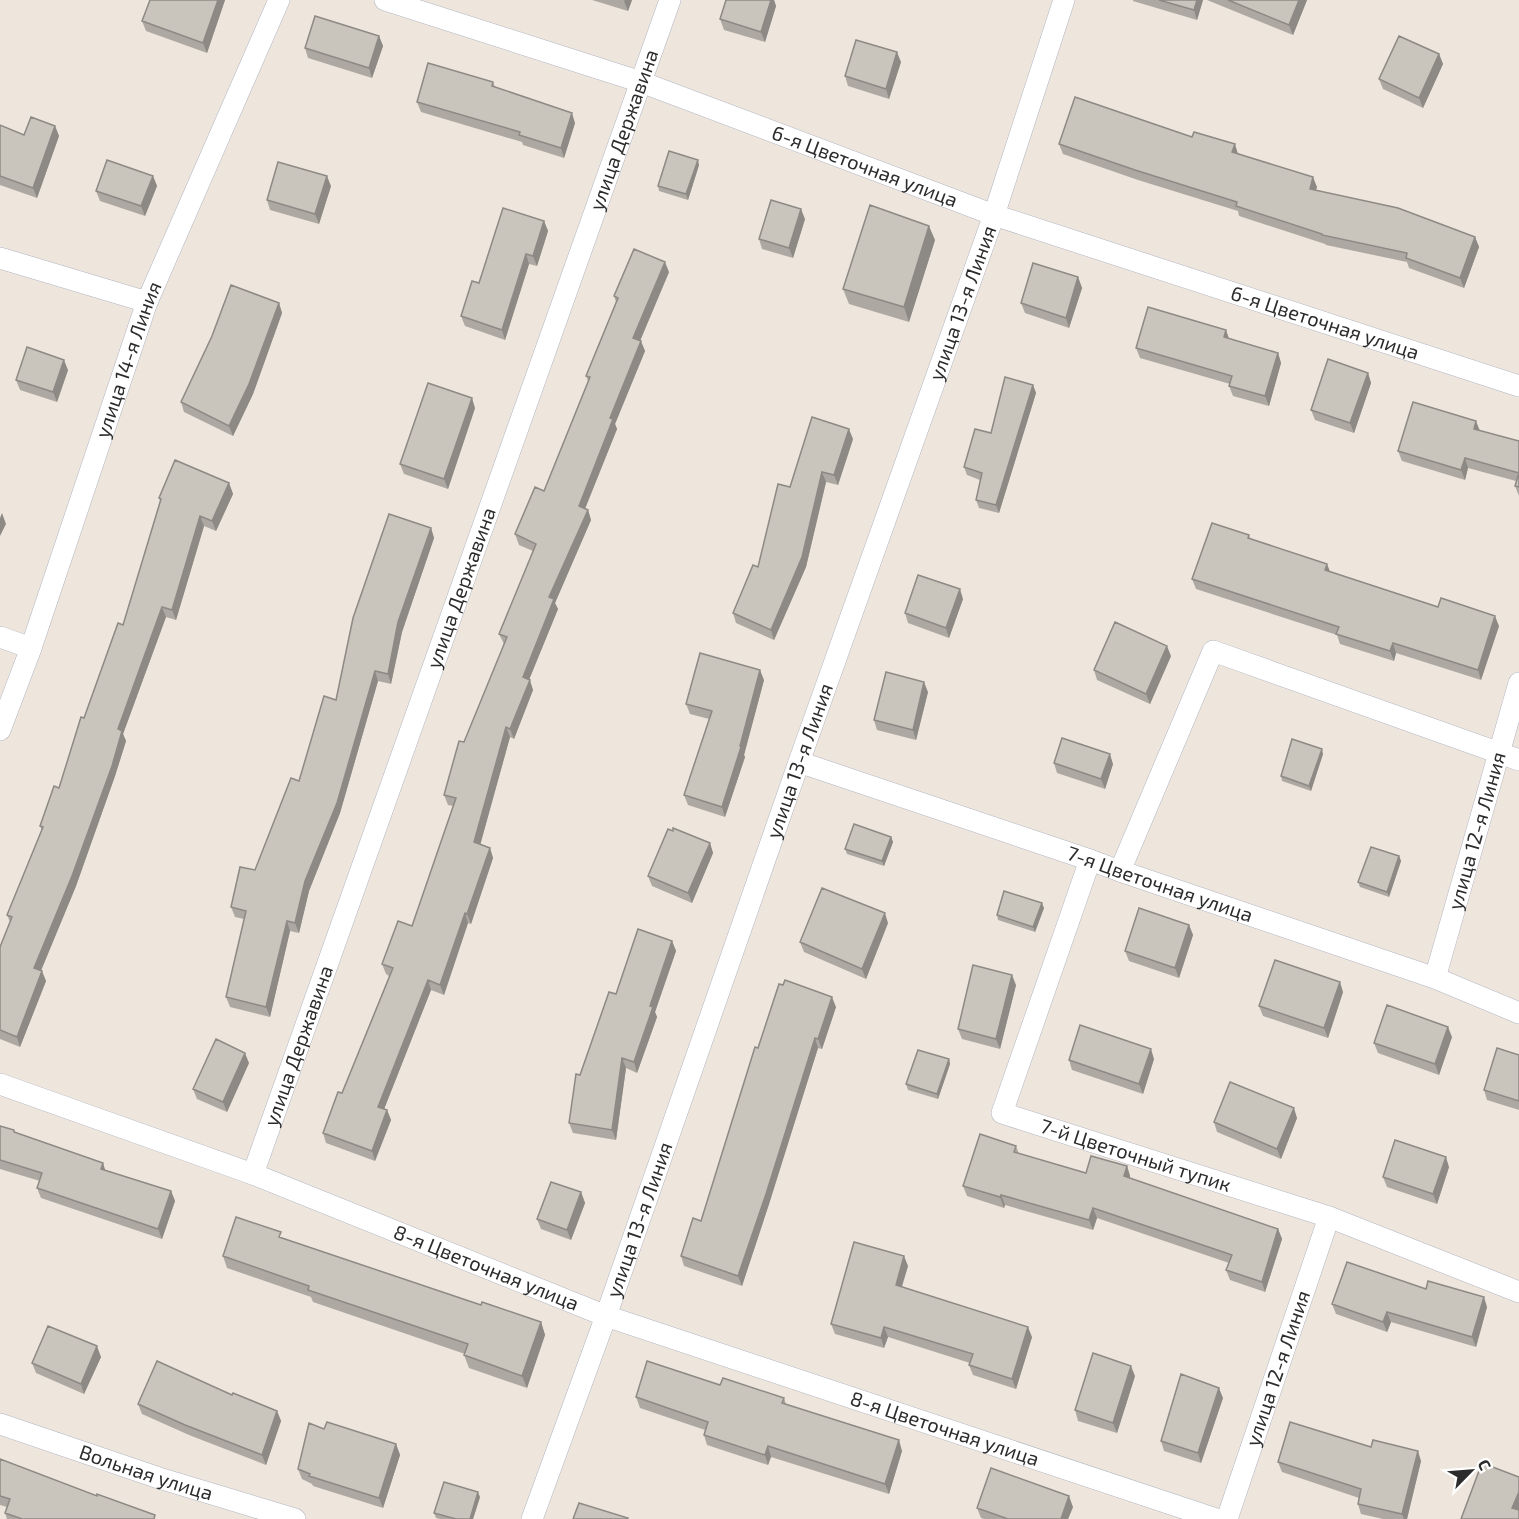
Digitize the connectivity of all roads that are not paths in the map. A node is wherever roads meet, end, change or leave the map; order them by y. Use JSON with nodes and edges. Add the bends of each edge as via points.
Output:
{"nodes":[{"id":1,"x":279,"y":0,"type":"edge"},
{"id":2,"x":385,"y":0,"type":"edge"},
{"id":3,"x":670,"y":0,"type":"edge"},
{"id":4,"x":1064,"y":0,"type":"edge"},
{"id":5,"x":641,"y":82,"type":"junction"},
{"id":6,"x":994,"y":215,"type":"junction"},
{"id":7,"x":0,"y":258,"type":"edge"},
{"id":8,"x":147,"y":302,"type":"junction"},
{"id":9,"x":1519,"y":386,"type":"edge"},
{"id":10,"x":0,"y":637,"type":"edge"},
{"id":11,"x":31,"y":648,"type":"junction"},
{"id":12,"x":1519,"y":683,"type":"edge"},
{"id":13,"x":0,"y":730,"type":"edge"},
{"id":14,"x":1498,"y":754,"type":"junction"},
{"id":15,"x":1519,"y":760,"type":"edge"},
{"id":16,"x":799,"y":762,"type":"junction"},
{"id":17,"x":1090,"y":860,"type":"junction"},
{"id":18,"x":1120,"y":871,"type":"junction"},
{"id":19,"x":1435,"y":978,"type":"junction"},
{"id":20,"x":1519,"y":1013,"type":"edge"},
{"id":21,"x":0,"y":1084,"type":"edge"},
{"id":22,"x":253,"y":1174,"type":"junction"},
{"id":23,"x":1329,"y":1217,"type":"junction"},
{"id":24,"x":1519,"y":1292,"type":"edge"},
{"id":25,"x":606,"y":1316,"type":"junction"},
{"id":26,"x":0,"y":1424,"type":"edge"},
{"id":27,"x":295,"y":1519,"type":"edge"},
{"id":28,"x":532,"y":1519,"type":"edge"},
{"id":29,"x":1216,"y":1519,"type":"edge"},
{"id":30,"x":1227,"y":1519,"type":"edge"}],
"edges":[{"from":1,"to":8,"type":"lane","name":"улица 14-я Линия"},
{"from":2,"to":5,"type":"lane","name":"6-я Цветочная улица"},
{"from":3,"to":5,"type":"lane","name":"улица Державина"},
{"from":4,"to":6,"type":"lane","name":"улица 13-я Линия"},
{"from":5,"to":6,"type":"lane","name":"6-я Цветочная улица"},
{"from":5,"to":22,"type":"lane","name":"улица Державина"},
{"from":6,"to":9,"type":"lane","name":"6-я Цветочная улица"},
{"from":6,"to":16,"type":"lane","name":"улица 13-я Линия"},
{"from":7,"to":8,"type":"lane"},
{"from":8,"to":11,"type":"lane","name":"улица 14-я Линия"},
{"from":10,"to":11,"type":"lane"},
{"from":11,"to":13,"type":"lane","name":"улица 14-я Линия"},
{"from":12,"to":14,"type":"lane","name":"улица 12-я Линия"},
{"from":14,"to":15,"type":"lane"},
{"from":14,"to":18,"type":"lane","via":[[1213,651]]},
{"from":14,"to":19,"type":"lane","name":"улица 12-я Линия"},
{"from":16,"to":17,"type":"lane","name":"7-я Цветочная улица"},
{"from":16,"to":25,"type":"lane","name":"улица 13-я Линия"},
{"from":17,"to":18,"type":"lane","name":"7-я Цветочная улица"},
{"from":17,"to":23,"type":"lane","name":"7-й Цветочный тупик","via":[[1002,1113]]},
{"from":18,"to":19,"type":"lane","name":"7-я Цветочная улица"},
{"from":19,"to":20,"type":"lane","name":"7-я Цветочная улица"},
{"from":21,"to":22,"type":"lane","name":"8-я Цветочная улица"},
{"from":22,"to":25,"type":"lane","name":"8-я Цветочная улица"},
{"from":23,"to":24,"type":"lane","name":"7-й Цветочный тупик"},
{"from":23,"to":30,"type":"lane","name":"улица 12-я Линия"},
{"from":25,"to":28,"type":"lane","name":"улица 13-я Линия"},
{"from":25,"to":29,"type":"lane","name":"8-я Цветочная улица"},
{"from":26,"to":27,"type":"lane","name":"Вольная улица"}]}
